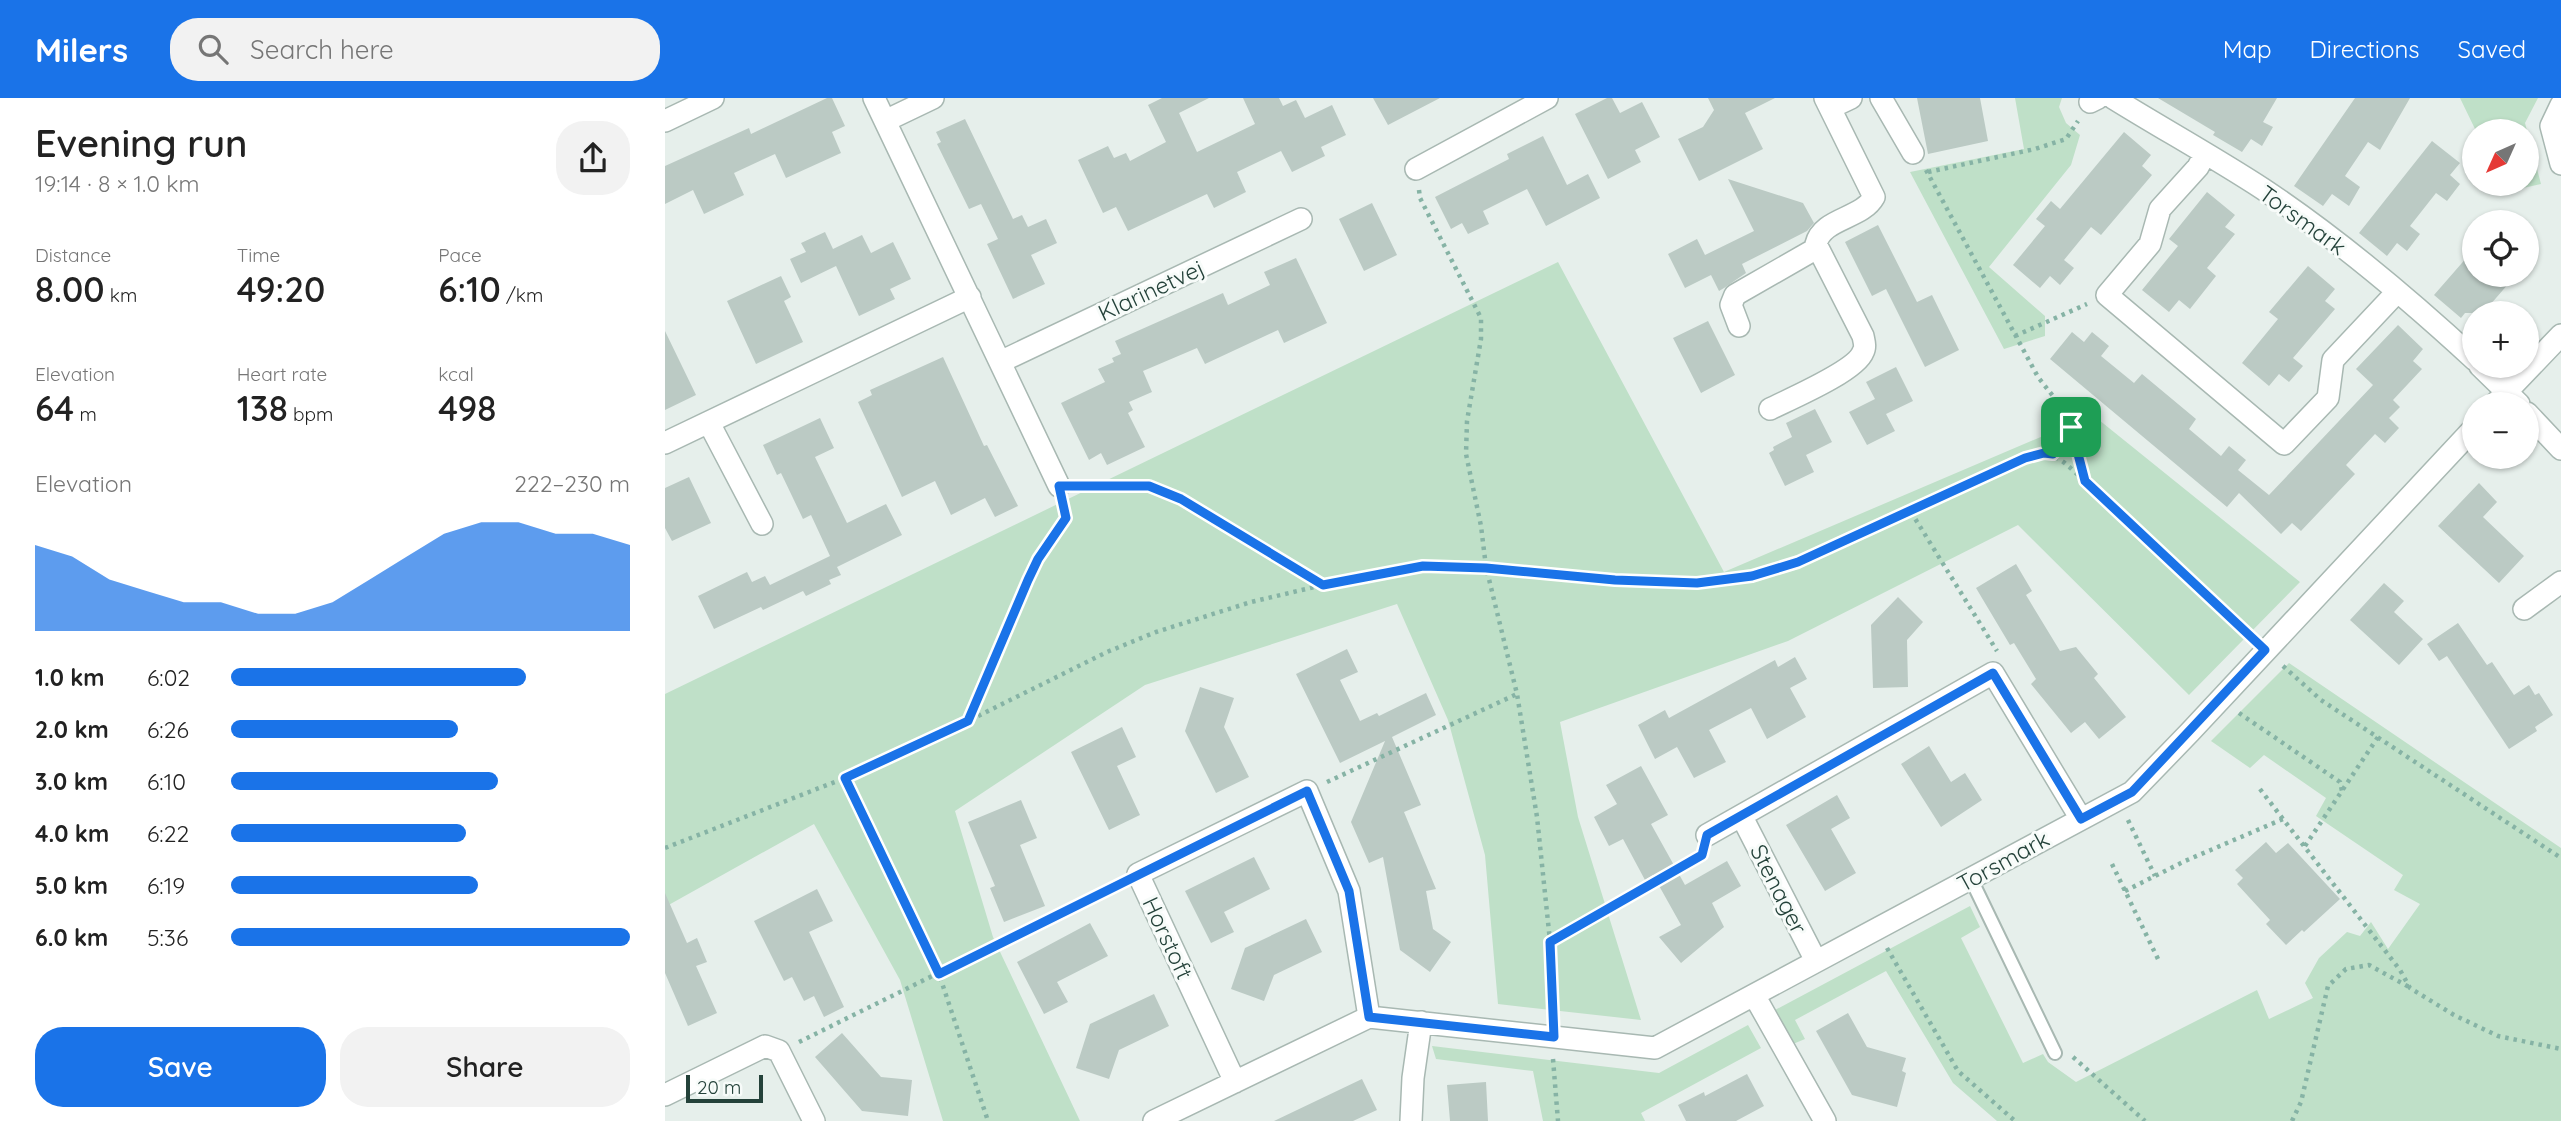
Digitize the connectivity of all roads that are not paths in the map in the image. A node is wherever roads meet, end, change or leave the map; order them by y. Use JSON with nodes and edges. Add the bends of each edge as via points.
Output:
{"nodes":[{"id":1,"x":713,"y":98,"type":"edge"},
{"id":2,"x":874,"y":98,"type":"edge"},
{"id":3,"x":933,"y":98,"type":"edge"},
{"id":4,"x":1547,"y":98,"type":"edge"},
{"id":5,"x":1851,"y":98,"type":"edge"},
{"id":6,"x":1881,"y":98,"type":"edge"},
{"id":7,"x":2113,"y":98,"type":"edge"},
{"id":8,"x":1827,"y":103,"type":"edge"},
{"id":9,"x":2561,"y":105,"type":"edge"},
{"id":10,"x":665,"y":121,"type":"edge"},
{"id":11,"x":885,"y":121,"type":"junction"},
{"id":12,"x":1913,"y":153,"type":"road end"},
{"id":13,"x":2204,"y":154,"type":"junction"},
{"id":14,"x":2561,"y":164,"type":"edge"},
{"id":15,"x":1416,"y":169,"type":"road end"},
{"id":16,"x":1301,"y":219,"type":"dead end"},
{"id":17,"x":1818,"y":248,"type":"junction"},
{"id":18,"x":2397,"y":292,"type":"junction"},
{"id":19,"x":970,"y":297,"type":"junction"},
{"id":20,"x":1738,"y":326,"type":"dead end"},
{"id":21,"x":2561,"y":335,"type":"edge"},
{"id":22,"x":2462,"y":349,"type":"edge"},
{"id":23,"x":1000,"y":362,"type":"junction"},
{"id":24,"x":2490,"y":378,"type":"edge"},
{"id":25,"x":2501,"y":392,"type":"edge"},
{"id":26,"x":2514,"y":392,"type":"edge"},
{"id":27,"x":1770,"y":409,"type":"dead end"},
{"id":28,"x":709,"y":423,"type":"junction"},
{"id":29,"x":2539,"y":426,"type":"edge"},
{"id":30,"x":2462,"y":440,"type":"edge"},
{"id":31,"x":665,"y":443,"type":"edge"},
{"id":32,"x":2561,"y":449,"type":"edge"},
{"id":33,"x":1059,"y":486,"type":"road end"},
{"id":34,"x":762,"y":524,"type":"dead end"},
{"id":35,"x":2561,"y":582,"type":"edge"},
{"id":36,"x":2524,"y":609,"type":"dead end"},
{"id":37,"x":1742,"y":817,"type":"junction"},
{"id":38,"x":2081,"y":819,"type":"junction"},
{"id":39,"x":1707,"y":835,"type":"road end"},
{"id":40,"x":1971,"y":879,"type":"junction"},
{"id":41,"x":1816,"y":961,"type":"junction"},
{"id":42,"x":1754,"y":995,"type":"junction"},
{"id":43,"x":1369,"y":1017,"type":"junction"},
{"id":44,"x":1421,"y":1022,"type":"junction"},
{"id":45,"x":2055,"y":1053,"type":"road end"},
{"id":46,"x":1235,"y":1082,"type":"junction"},
{"id":47,"x":665,"y":1095,"type":"edge"},
{"id":48,"x":814,"y":1121,"type":"edge"},
{"id":49,"x":1154,"y":1121,"type":"edge"},
{"id":50,"x":1411,"y":1121,"type":"edge"},
{"id":51,"x":1825,"y":1121,"type":"edge"}],
"edges":[{"from":1,"to":10,"type":"street"},
{"from":2,"to":11,"type":"street"},
{"from":3,"to":11,"type":"street"},
{"from":4,"to":15,"type":"street"},
{"from":5,"to":8,"type":"street"},
{"from":6,"to":12,"type":"street"},
{"from":7,"to":13,"type":"street","name":"Torsmark"},
{"from":8,"to":17,"type":"street","via":[[1874,197],[1866,207],[1824,230],[1817,239]]},
{"from":9,"to":14,"type":"street","via":[[2551,126]]},
{"from":11,"to":19,"type":"street"},
{"from":13,"to":18,"type":"street","name":"Torsmark","via":[[2264,190]]},
{"from":13,"to":18,"type":"street","via":[[2198,167],[2160,208],[2150,244],[2107,296],[2284,444],[2327,398],[2333,360]]},
{"from":16,"to":23,"type":"street","name":"Klarinetvej"},
{"from":17,"to":20,"type":"street","via":[[1735,295],[1731,305]]},
{"from":17,"to":27,"type":"street","via":[[1863,336],[1863,353],[1851,367]]},
{"from":18,"to":22,"type":"street","name":"Torsmark"},
{"from":19,"to":23,"type":"street"},
{"from":19,"to":28,"type":"street"},
{"from":21,"to":26,"type":"street"},
{"from":23,"to":33,"type":"street"},
{"from":24,"to":25,"type":"street"},
{"from":28,"to":31,"type":"street"},
{"from":28,"to":34,"type":"street"},
{"from":29,"to":32,"type":"street"},
{"from":30,"to":38,"type":"street","name":"Torsmark","via":[[2132,792]]},
{"from":35,"to":36,"type":"street"},
{"from":37,"to":38,"type":"street","name":"Stenager","via":[[1993,673]]},
{"from":37,"to":39,"type":"street","name":"Stenager"},
{"from":37,"to":41,"type":"street","name":"Stenager"},
{"from":38,"to":40,"type":"street","name":"Torsmark"},
{"from":40,"to":41,"type":"street","name":"Torsmark"},
{"from":40,"to":45,"type":"lane"},
{"from":41,"to":42,"type":"street","name":"Torsmark"},
{"from":42,"to":44,"type":"street","name":"Torsmark","via":[[1655,1048]]},
{"from":42,"to":51,"type":"street"},
{"from":43,"to":44,"type":"street"},
{"from":43,"to":46,"type":"street"},
{"from":43,"to":46,"type":"street","name":"Horstoft","via":[[1349,891],[1307,791],[1138,874]]},
{"from":44,"to":50,"type":"street"},
{"from":46,"to":49,"type":"street"},
{"from":47,"to":48,"type":"street","via":[[765,1046],[779,1051]]}]}
